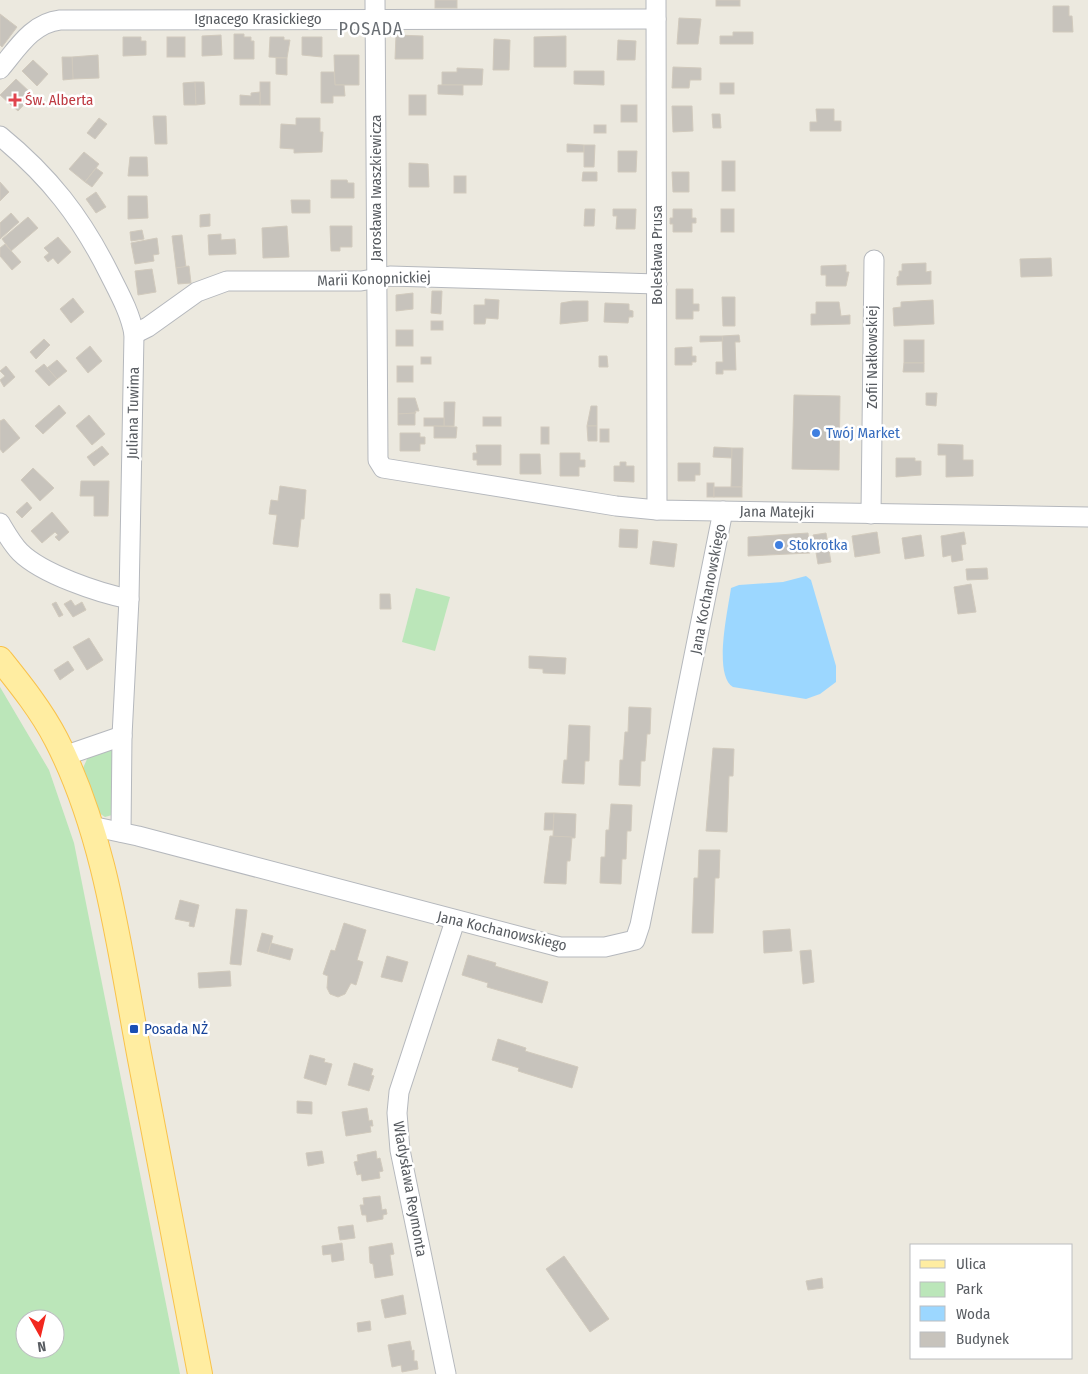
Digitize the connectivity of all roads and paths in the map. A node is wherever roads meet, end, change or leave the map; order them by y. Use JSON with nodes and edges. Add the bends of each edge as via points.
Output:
{"nodes":[{"id":1,"x":656,"y":0,"type":"edge"},
{"id":2,"x":375,"y":9,"type":"edge"},
{"id":3,"x":656,"y":19,"type":"junction"},
{"id":4,"x":0,"y":69,"type":"edge"},
{"id":5,"x":0,"y":136,"type":"edge"},
{"id":6,"x":874,"y":260,"type":"dead end"},
{"id":7,"x":376,"y":278,"type":"junction"},
{"id":8,"x":657,"y":284,"type":"junction"},
{"id":9,"x":134,"y":334,"type":"junction"},
{"id":10,"x":381,"y":466,"type":"joint"},
{"id":11,"x":657,"y":510,"type":"junction"},
{"id":12,"x":723,"y":511,"type":"junction"},
{"id":13,"x":871,"y":514,"type":"junction"},
{"id":14,"x":1088,"y":517,"type":"edge"},
{"id":15,"x":0,"y":524,"type":"edge"},
{"id":16,"x":129,"y":599,"type":"junction"},
{"id":17,"x":0,"y":659,"type":"edge"},
{"id":18,"x":122,"y":736,"type":"junction"},
{"id":19,"x":64,"y":756,"type":"junction"},
{"id":20,"x":91,"y":826,"type":"junction"},
{"id":21,"x":121,"y":832,"type":"junction"},
{"id":22,"x":455,"y":921,"type":"junction"},
{"id":23,"x":200,"y":1374,"type":"edge"},
{"id":24,"x":446,"y":1374,"type":"edge"}],
"edges":[{"from":1,"to":3,"type":"street","name":"Bolesława Prusa"},
{"from":2,"to":3,"type":"street","name":"Ignacego Krasickiego"},
{"from":2,"to":4,"type":"street","name":"Ignacego Krasickiego","via":[[53,21],[30,33]]},
{"from":2,"to":7,"type":"street","name":"Jarosława Iwaszkiewicza"},
{"from":3,"to":8,"type":"street","name":"Bolesława Prusa"},
{"from":5,"to":9,"type":"street","name":"Juliana Tuwima","via":[[49,180],[72,209],[125,304]]},
{"from":6,"to":13,"type":"street","name":"Zofii Nałkowskiej"},
{"from":7,"to":8,"type":"street","name":"Marii Konopnickiej"},
{"from":7,"to":9,"type":"street","name":"Marii Konopnickiej","via":[[361,281],[227,281],[197,292]]},
{"from":7,"to":10,"type":"street","name":"Jarosława Iwaszkiewicza","via":[[378,460]]},
{"from":8,"to":11,"type":"street","name":"Bolesława Prusa"},
{"from":9,"to":16,"type":"street","name":"Juliana Tuwima"},
{"from":10,"to":11,"type":"street","name":"Jana Matejki","via":[[386,470]]},
{"from":11,"to":12,"type":"street","name":"Jana Matejki"},
{"from":12,"to":13,"type":"street","name":"Jana Matejki"},
{"from":12,"to":22,"type":"street","name":"Jana Kochanowskiego","via":[[642,916],[634,940],[605,947],[560,947]]},
{"from":13,"to":14,"type":"street","name":"Jana Matejki"},
{"from":15,"to":16,"type":"street","via":[[20,552],[34,563],[98,592]]},
{"from":16,"to":18,"type":"street","name":"Juliana Tuwima"},
{"from":17,"to":19,"type":"main road","via":[[34,703]]},
{"from":18,"to":19,"type":"street"},
{"from":18,"to":21,"type":"street","name":"Juliana Tuwima"},
{"from":19,"to":20,"type":"main road"},
{"from":20,"to":21,"type":"street","name":"Jana Kochanowskiego"},
{"from":20,"to":23,"type":"main road","via":[[114,922]]},
{"from":21,"to":22,"type":"street","name":"Jana Kochanowskiego"},
{"from":22,"to":24,"type":"street","name":"Władysława Reymonta","via":[[399,1092],[397,1114],[400,1150]]}]}
